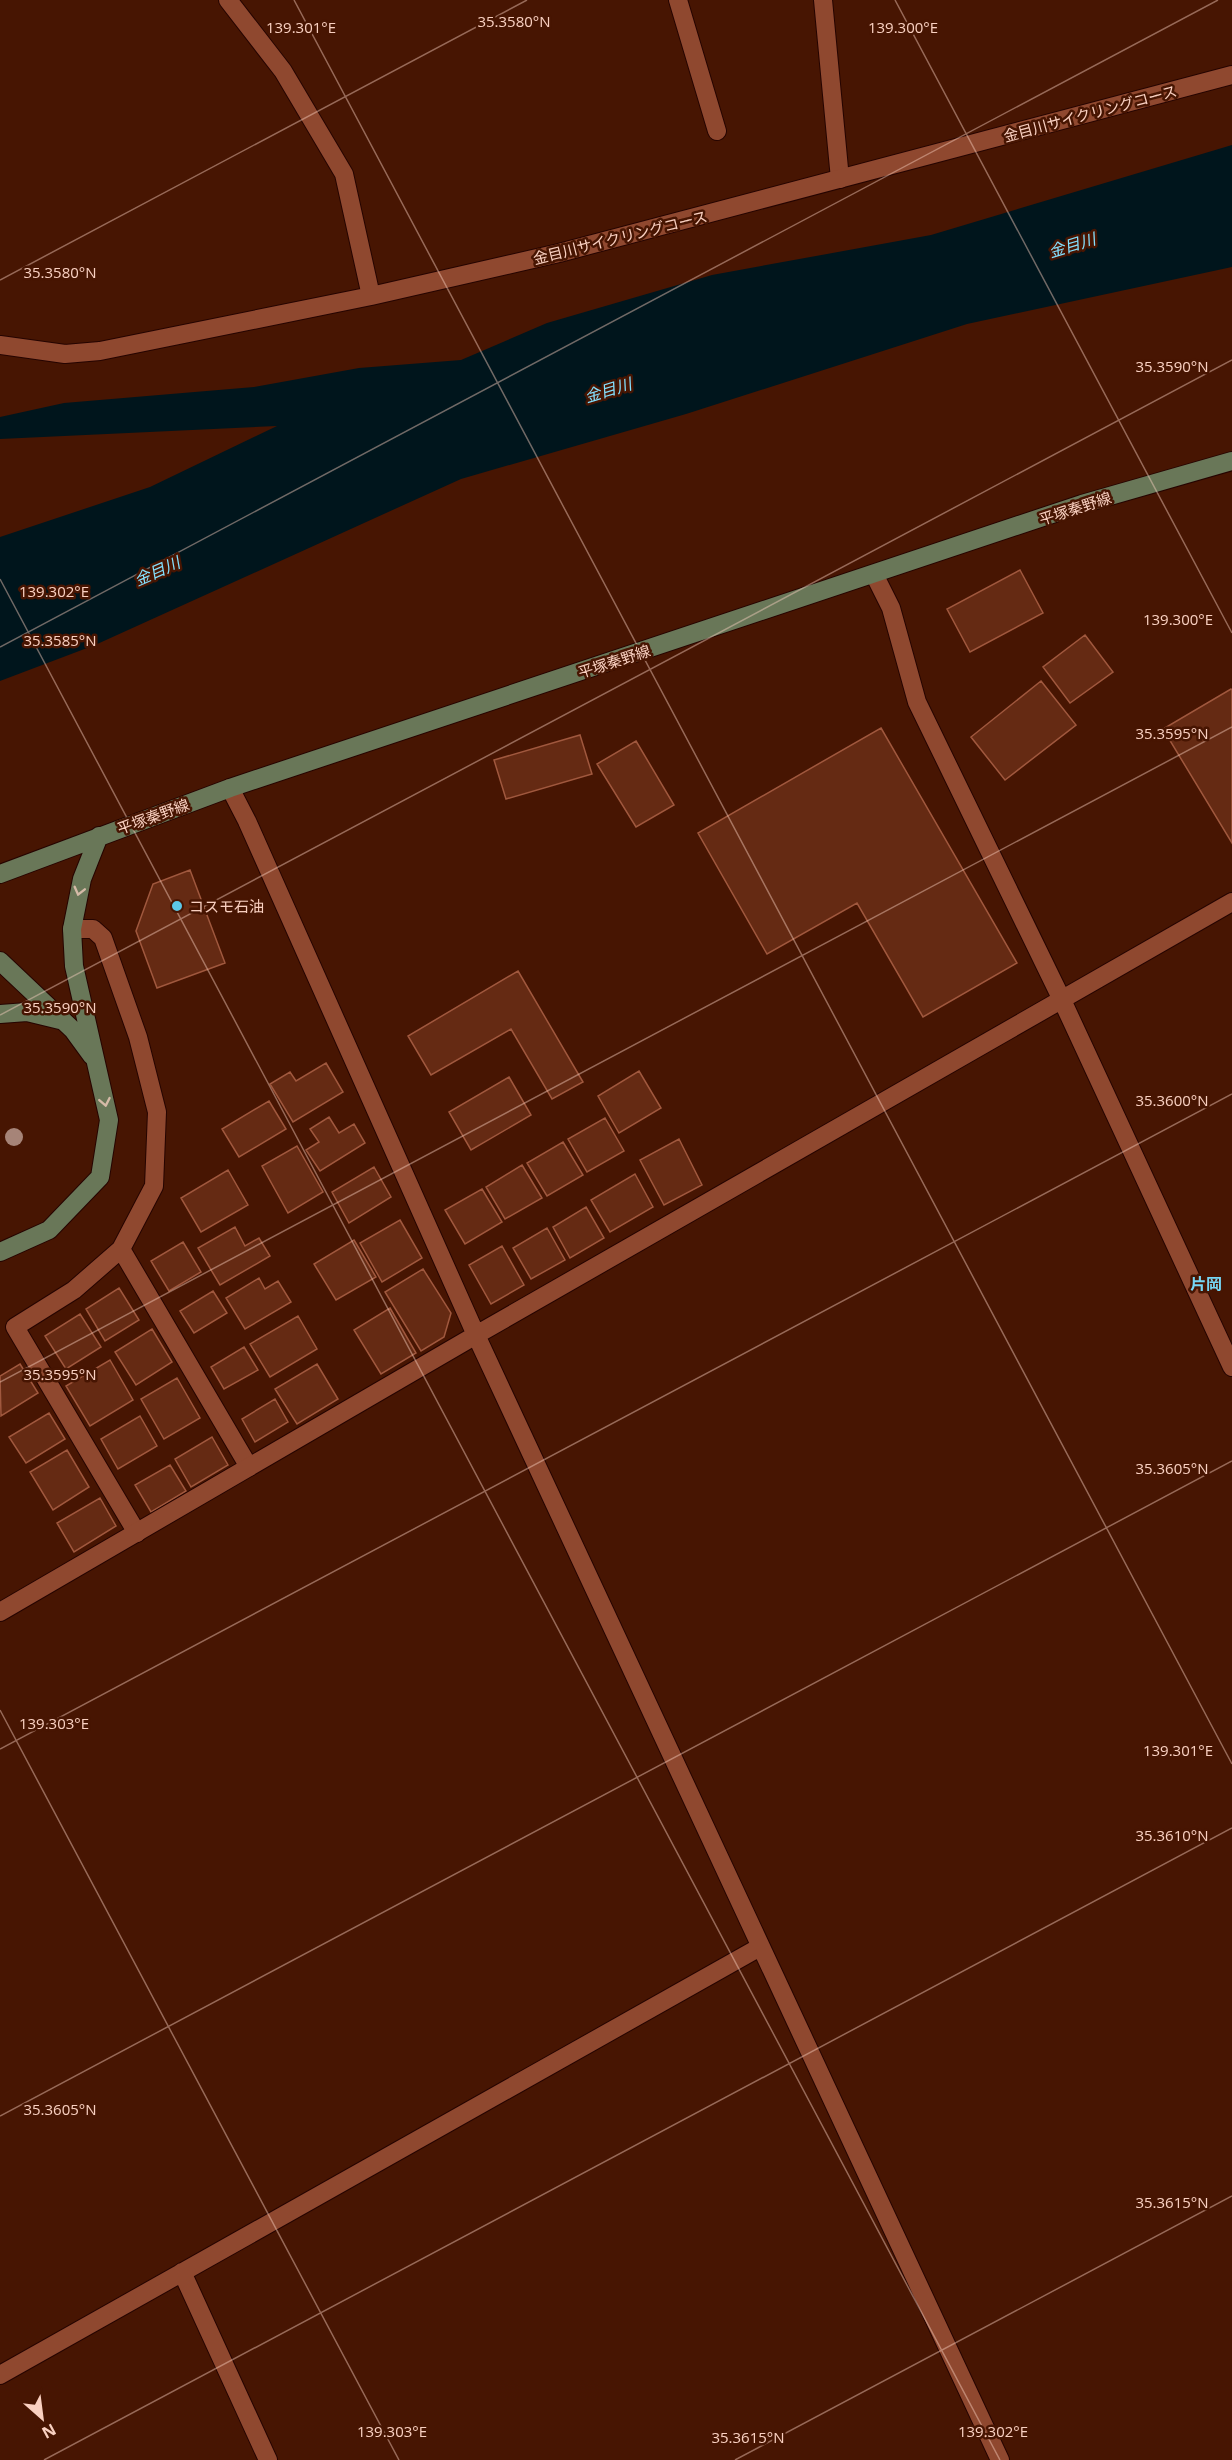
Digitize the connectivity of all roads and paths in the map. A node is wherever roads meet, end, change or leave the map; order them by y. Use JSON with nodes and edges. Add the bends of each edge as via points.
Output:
{"nodes":[{"id":1,"x":228,"y":0,"type":"edge"},
{"id":2,"x":678,"y":0,"type":"edge"},
{"id":3,"x":823,"y":0,"type":"edge"},
{"id":4,"x":1232,"y":75,"type":"edge"},
{"id":5,"x":717,"y":131,"type":"dead end"},
{"id":6,"x":840,"y":179,"type":"junction"},
{"id":7,"x":371,"y":296,"type":"junction"},
{"id":8,"x":0,"y":345,"type":"edge"},
{"id":9,"x":1232,"y":461,"type":"edge"},
{"id":10,"x":874,"y":574,"type":"junction"},
{"id":11,"x":230,"y":788,"type":"junction"},
{"id":12,"x":99,"y":836,"type":"junction"},
{"id":13,"x":0,"y":874,"type":"edge"},
{"id":14,"x":1232,"y":902,"type":"edge"},
{"id":15,"x":72,"y":929,"type":"junction"},
{"id":16,"x":0,"y":961,"type":"edge"},
{"id":17,"x":1062,"y":999,"type":"junction"},
{"id":18,"x":0,"y":1014,"type":"edge"},
{"id":19,"x":61,"y":1020,"type":"junction"},
{"id":20,"x":98,"y":1064,"type":"junction"},
{"id":21,"x":121,"y":1249,"type":"junction"},
{"id":22,"x":0,"y":1252,"type":"edge"},
{"id":23,"x":476,"y":1335,"type":"junction"},
{"id":24,"x":1232,"y":1367,"type":"edge"},
{"id":25,"x":249,"y":1467,"type":"junction"},
{"id":26,"x":137,"y":1533,"type":"junction"},
{"id":27,"x":0,"y":1612,"type":"edge"},
{"id":28,"x":760,"y":1947,"type":"junction"},
{"id":29,"x":182,"y":2272,"type":"junction"},
{"id":30,"x":0,"y":2375,"type":"edge"},
{"id":31,"x":268,"y":2460,"type":"edge"},
{"id":32,"x":1000,"y":2460,"type":"edge"}],
"edges":[{"from":1,"to":7,"type":"street","via":[[283,71],[344,174]]},
{"from":2,"to":5,"type":"street"},
{"from":3,"to":6,"type":"street"},
{"from":4,"to":6,"type":"street","name":"金目川サイクリングコース"},
{"from":6,"to":7,"type":"street","name":"金目川サイクリングコース","via":[[559,253]]},
{"from":7,"to":8,"type":"street","name":"金目川サイクリングコース","via":[[100,351],[65,354]]},
{"from":9,"to":10,"type":"main road","name":"平塚秦野線","via":[[1083,504]]},
{"from":10,"to":11,"type":"main road","name":"平塚秦野線"},
{"from":10,"to":17,"type":"street","via":[[891,608],[917,702]]},
{"from":11,"to":12,"type":"main road","name":"平塚秦野線"},
{"from":11,"to":23,"type":"street"},
{"from":12,"to":13,"type":"main road","name":"平塚秦野線"},
{"from":12,"to":15,"type":"main road","one_way":true,"via":[[82,879]]},
{"from":14,"to":17,"type":"street"},
{"from":15,"to":20,"type":"main road","via":[[74,966]]},
{"from":15,"to":21,"type":"street","via":[[93,929],[103,938],[138,1037],[157,1112],[154,1186]]},
{"from":16,"to":19,"type":"main road"},
{"from":17,"to":23,"type":"street"},
{"from":17,"to":24,"type":"street"},
{"from":18,"to":19,"type":"main road","via":[[27,1012]]},
{"from":19,"to":20,"type":"main road","via":[[73,1029]]},
{"from":20,"to":22,"type":"main road","one_way":true,"via":[[109,1120],[100,1177],[49,1230]]},
{"from":21,"to":25,"type":"street"},
{"from":21,"to":26,"type":"street","via":[[74,1290],[15,1328]]},
{"from":23,"to":25,"type":"street"},
{"from":23,"to":28,"type":"street"},
{"from":25,"to":26,"type":"street"},
{"from":26,"to":27,"type":"street"},
{"from":28,"to":29,"type":"street"},
{"from":28,"to":32,"type":"street"},
{"from":29,"to":30,"type":"street"},
{"from":29,"to":31,"type":"street"}]}
